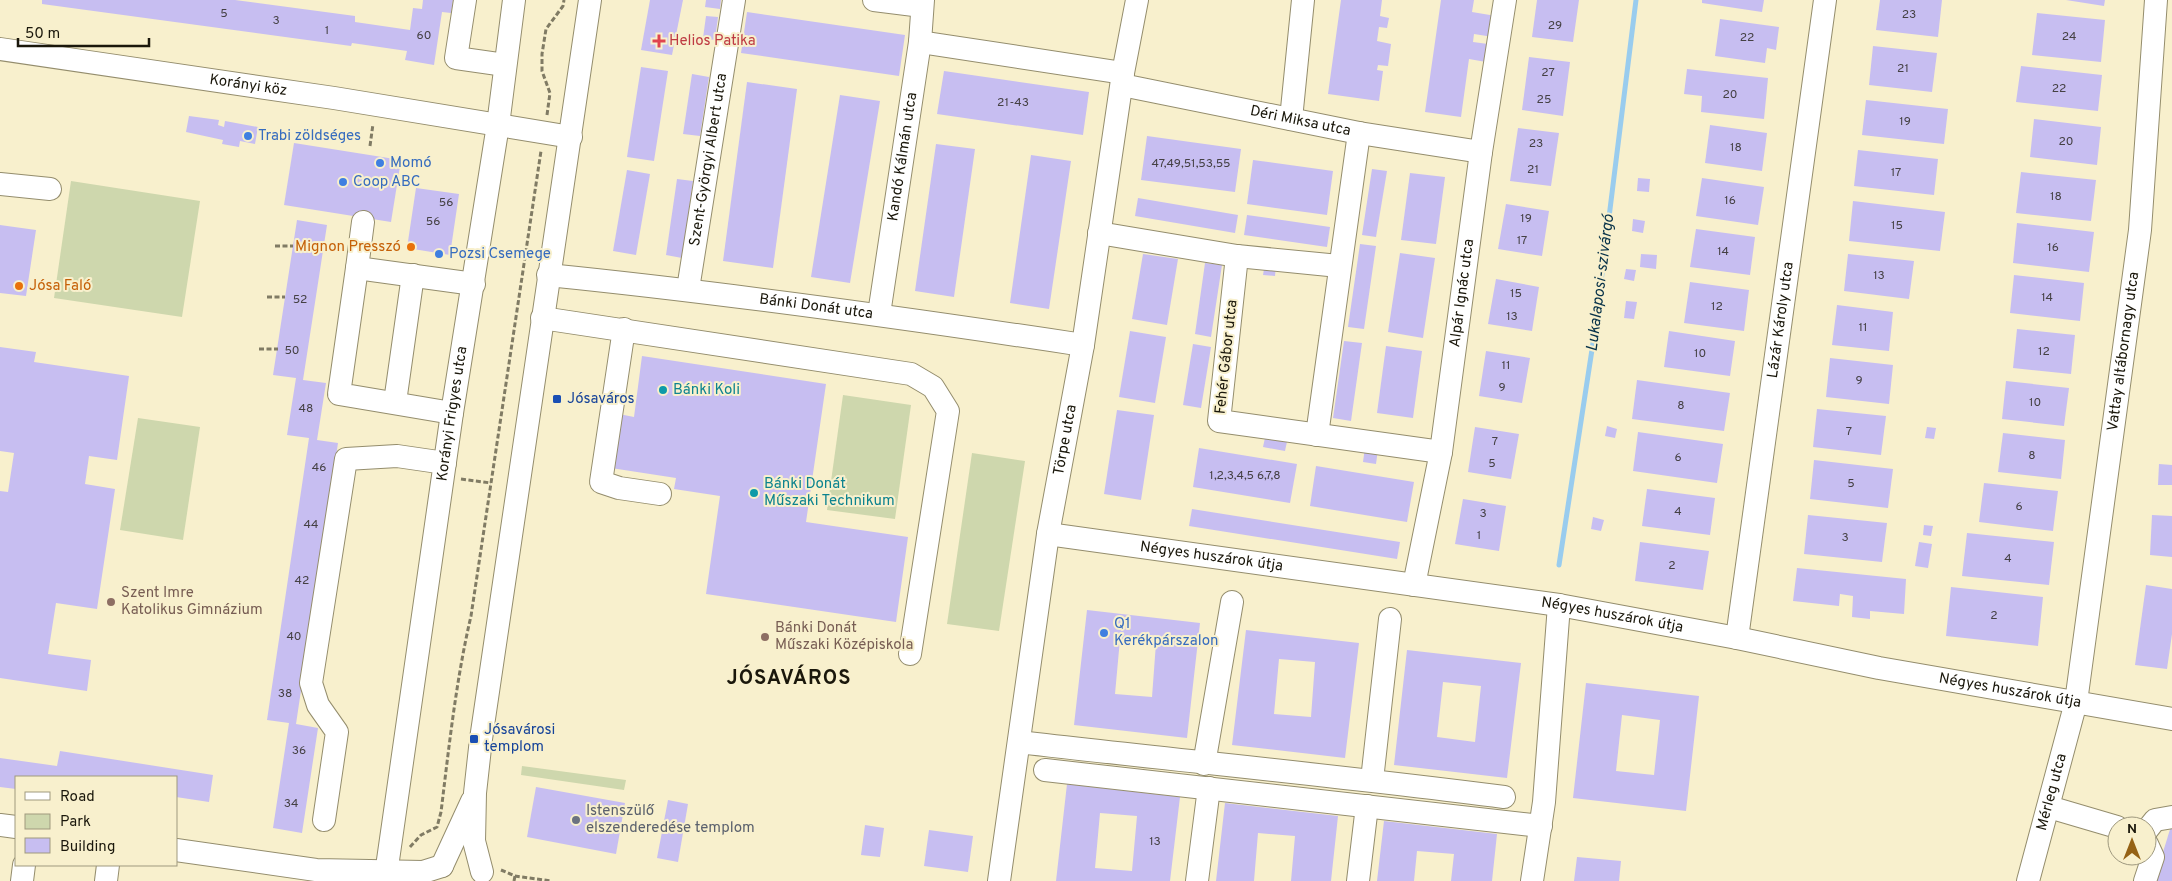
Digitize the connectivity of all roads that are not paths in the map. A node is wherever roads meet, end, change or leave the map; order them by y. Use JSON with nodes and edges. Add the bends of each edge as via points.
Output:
{"nodes":[{"id":1,"x":465,"y":0,"type":"edge"},
{"id":2,"x":514,"y":0,"type":"edge"},
{"id":3,"x":590,"y":0,"type":"edge"},
{"id":4,"x":734,"y":0,"type":"edge"},
{"id":5,"x":874,"y":0,"type":"edge"},
{"id":6,"x":1138,"y":0,"type":"edge"},
{"id":7,"x":1303,"y":0,"type":"edge"},
{"id":8,"x":1505,"y":0,"type":"edge"},
{"id":9,"x":1825,"y":0,"type":"edge"},
{"id":10,"x":2156,"y":0,"type":"edge"},
{"id":11,"x":922,"y":3,"type":"edge"},
{"id":12,"x":920,"y":42,"type":"junction"},
{"id":13,"x":0,"y":49,"type":"edge"},
{"id":14,"x":505,"y":65,"type":"junction"},
{"id":15,"x":1123,"y":79,"type":"junction"},
{"id":16,"x":1291,"y":119,"type":"junction"},
{"id":17,"x":498,"y":125,"type":"junction"},
{"id":18,"x":1359,"y":133,"type":"junction"},
{"id":19,"x":571,"y":137,"type":"junction"},
{"id":20,"x":1481,"y":152,"type":"junction"},
{"id":21,"x":0,"y":184,"type":"edge"},
{"id":22,"x":50,"y":189,"type":"dead end"},
{"id":23,"x":363,"y":222,"type":"dead end"},
{"id":24,"x":1099,"y":232,"type":"junction"},
{"id":25,"x":1238,"y":256,"type":"junction"},
{"id":26,"x":1339,"y":266,"type":"junction"},
{"id":27,"x":357,"y":268,"type":"junction"},
{"id":28,"x":548,"y":274,"type":"junction"},
{"id":29,"x":413,"y":275,"type":"junction"},
{"id":30,"x":474,"y":284,"type":"junction"},
{"id":31,"x":688,"y":289,"type":"junction"},
{"id":32,"x":879,"y":314,"type":"junction"},
{"id":33,"x":542,"y":318,"type":"junction"},
{"id":34,"x":624,"y":329,"type":"junction"},
{"id":35,"x":1083,"y":345,"type":"junction"},
{"id":36,"x":395,"y":402,"type":"junction"},
{"id":37,"x":452,"y":413,"type":"junction"},
{"id":38,"x":1317,"y":435,"type":"junction"},
{"id":39,"x":1441,"y":452,"type":"junction"},
{"id":40,"x":444,"y":469,"type":"junction"},
{"id":41,"x":660,"y":494,"type":"dead end"},
{"id":42,"x":1048,"y":534,"type":"junction"},
{"id":43,"x":1414,"y":586,"type":"junction"},
{"id":44,"x":1232,"y":602,"type":"dead end"},
{"id":45,"x":1558,"y":605,"type":"junction"},
{"id":46,"x":1390,"y":619,"type":"dead end"},
{"id":47,"x":1737,"y":638,"type":"junction"},
{"id":48,"x":910,"y":654,"type":"dead end"},
{"id":49,"x":2076,"y":702,"type":"junction"},
{"id":50,"x":2172,"y":719,"type":"edge"},
{"id":51,"x":1019,"y":742,"type":"junction"},
{"id":52,"x":1204,"y":764,"type":"junction"},
{"id":53,"x":1045,"y":770,"type":"dead end"},
{"id":54,"x":1372,"y":780,"type":"junction"},
{"id":55,"x":1209,"y":788,"type":"junction"},
{"id":56,"x":475,"y":793,"type":"junction"},
{"id":57,"x":1504,"y":797,"type":"dead end"},
{"id":58,"x":1367,"y":806,"type":"junction"},
{"id":59,"x":2049,"y":807,"type":"junction"},
{"id":60,"x":2172,"y":817,"type":"edge"},
{"id":61,"x":324,"y":820,"type":"dead end"},
{"id":62,"x":2157,"y":820,"type":"edge"},
{"id":63,"x":2107,"y":824,"type":"edge"},
{"id":64,"x":0,"y":825,"type":"edge"},
{"id":65,"x":1541,"y":826,"type":"junction"},
{"id":66,"x":15,"y":827,"type":"edge"},
{"id":67,"x":178,"y":850,"type":"edge"},
{"id":68,"x":24,"y":866,"type":"edge"},
{"id":69,"x":108,"y":866,"type":"edge"},
{"id":70,"x":2150,"y":866,"type":"edge"},
{"id":71,"x":316,"y":870,"type":"junction"},
{"id":72,"x":435,"y":874,"type":"edge"},
{"id":73,"x":386,"y":876,"type":"edge"},
{"id":74,"x":485,"y":876,"type":"edge"},
{"id":75,"x":22,"y":881,"type":"edge"},
{"id":76,"x":106,"y":881,"type":"edge"},
{"id":77,"x":352,"y":881,"type":"edge"},
{"id":78,"x":999,"y":881,"type":"edge"},
{"id":79,"x":1197,"y":881,"type":"edge"},
{"id":80,"x":1358,"y":881,"type":"edge"},
{"id":81,"x":1532,"y":881,"type":"edge"},
{"id":82,"x":2028,"y":881,"type":"edge"},
{"id":83,"x":2145,"y":881,"type":"edge"}],
"edges":[{"from":1,"to":14,"type":"street","via":[[456,58]]},
{"from":2,"to":14,"type":"street","name":"Korányi Frigyes utca"},
{"from":3,"to":19,"type":"street"},
{"from":4,"to":31,"type":"street","name":"Szent-Györgyi Albert utca"},
{"from":5,"to":11,"type":"street"},
{"from":6,"to":15,"type":"street","name":"Törpe utca"},
{"from":7,"to":16,"type":"street"},
{"from":8,"to":20,"type":"street","name":"Alpár Ignác utca"},
{"from":9,"to":47,"type":"street","name":"Lázár Károly utca"},
{"from":10,"to":49,"type":"street","name":"Vattay altábornagy utca","via":[[2140,230]]},
{"from":11,"to":12,"type":"street","name":"Kandó Kálmán utca"},
{"from":12,"to":15,"type":"street","name":"Déri Miksa utca"},
{"from":12,"to":32,"type":"street","name":"Kandó Kálmán utca"},
{"from":13,"to":17,"type":"street","name":"Korányi köz"},
{"from":14,"to":17,"type":"street","name":"Korányi Frigyes utca"},
{"from":15,"to":16,"type":"street","name":"Déri Miksa utca"},
{"from":15,"to":24,"type":"street","name":"Törpe utca"},
{"from":16,"to":18,"type":"street","name":"Déri Miksa utca"},
{"from":17,"to":19,"type":"street","name":"Korányi köz"},
{"from":17,"to":30,"type":"street","name":"Korányi Frigyes utca"},
{"from":18,"to":20,"type":"street","name":"Déri Miksa utca"},
{"from":18,"to":26,"type":"street"},
{"from":19,"to":28,"type":"street"},
{"from":20,"to":39,"type":"street","name":"Alpár Ignác utca"},
{"from":21,"to":22,"type":"street"},
{"from":23,"to":27,"type":"street"},
{"from":24,"to":25,"type":"street"},
{"from":24,"to":35,"type":"street","name":"Törpe utca"},
{"from":25,"to":26,"type":"street"},
{"from":25,"to":38,"type":"street","name":"Fehér Gábor utca","via":[[1219,421]]},
{"from":26,"to":38,"type":"street"},
{"from":27,"to":29,"type":"street"},
{"from":27,"to":36,"type":"street","via":[[339,394]]},
{"from":28,"to":31,"type":"street","name":"Bánki Donát utca"},
{"from":28,"to":33,"type":"street"},
{"from":29,"to":30,"type":"street"},
{"from":29,"to":36,"type":"street"},
{"from":30,"to":37,"type":"street","name":"Korányi Frigyes utca"},
{"from":31,"to":32,"type":"street","name":"Bánki Donát utca"},
{"from":32,"to":35,"type":"street","name":"Bánki Donát utca"},
{"from":33,"to":34,"type":"street"},
{"from":33,"to":56,"type":"street"},
{"from":34,"to":41,"type":"street","via":[[600,482]]},
{"from":34,"to":48,"type":"street","via":[[911,374],[933,387],[948,411]]},
{"from":35,"to":42,"type":"street","name":"Törpe utca"},
{"from":36,"to":37,"type":"street"},
{"from":37,"to":40,"type":"street","name":"Korányi Frigyes utca"},
{"from":38,"to":39,"type":"street","name":"Fehér Gábor utca"},
{"from":39,"to":43,"type":"street","name":"Alpár Ignác utca"},
{"from":40,"to":61,"type":"street","via":[[397,456],[346,459],[311,683],[318,705],[337,732]]},
{"from":40,"to":73,"type":"street","name":"Korányi Frigyes utca"},
{"from":42,"to":43,"type":"street","name":"Négyes huszárok útja"},
{"from":42,"to":51,"type":"street","name":"Törpe utca"},
{"from":43,"to":45,"type":"street","name":"Négyes huszárok útja"},
{"from":44,"to":52,"type":"street"},
{"from":45,"to":47,"type":"street","name":"Négyes huszárok útja"},
{"from":45,"to":65,"type":"street"},
{"from":46,"to":54,"type":"street"},
{"from":47,"to":49,"type":"street","name":"Négyes huszárok útja","via":[[1879,668]]},
{"from":49,"to":50,"type":"street","name":"Négyes huszárok útja"},
{"from":49,"to":59,"type":"street","name":"Mérleg utca"},
{"from":51,"to":52,"type":"street"},
{"from":51,"to":78,"type":"street","name":"Törpe utca"},
{"from":52,"to":54,"type":"street"},
{"from":53,"to":55,"type":"street"},
{"from":54,"to":57,"type":"street"},
{"from":55,"to":58,"type":"street"},
{"from":55,"to":79,"type":"street"},
{"from":56,"to":72,"type":"street"},
{"from":56,"to":74,"type":"street","via":[[474,841]]},
{"from":58,"to":65,"type":"street"},
{"from":58,"to":80,"type":"street"},
{"from":59,"to":63,"type":"street"},
{"from":59,"to":82,"type":"street","name":"Mérleg utca"},
{"from":60,"to":62,"type":"street"},
{"from":64,"to":66,"type":"street"},
{"from":65,"to":81,"type":"street"},
{"from":67,"to":71,"type":"street"},
{"from":68,"to":75,"type":"street"},
{"from":69,"to":76,"type":"street"},
{"from":70,"to":83,"type":"street"},
{"from":71,"to":73,"type":"street"},
{"from":71,"to":77,"type":"street"},
{"from":72,"to":73,"type":"street"},
{"from":72,"to":74,"type":"street","via":[[452,862],[462,862]]}]}
